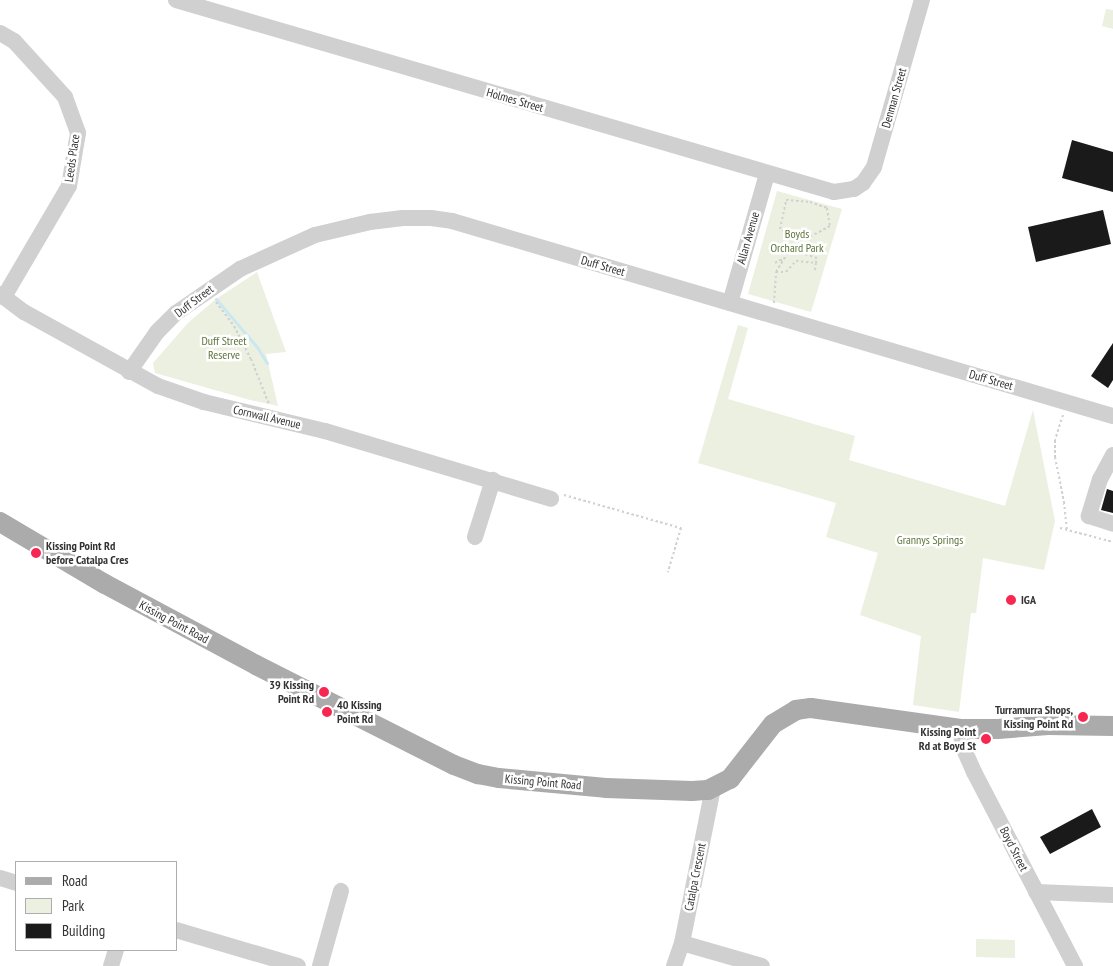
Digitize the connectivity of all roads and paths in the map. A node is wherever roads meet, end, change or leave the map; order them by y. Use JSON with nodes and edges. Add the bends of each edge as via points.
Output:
{"nodes":[{"id":1,"x":176,"y":0,"type":"edge"},
{"id":2,"x":922,"y":0,"type":"edge"},
{"id":3,"x":0,"y":33,"type":"edge"},
{"id":4,"x":767,"y":174,"type":"junction"},
{"id":5,"x":854,"y":189,"type":"joint"},
{"id":6,"x":799,"y":234,"type":"junction"},
{"id":7,"x":788,"y":249,"type":"junction"},
{"id":8,"x":782,"y":260,"type":"junction"},
{"id":9,"x":816,"y":263,"type":"junction"},
{"id":10,"x":775,"y":264,"type":"dead end"},
{"id":11,"x":815,"y":270,"type":"dead end"},
{"id":12,"x":776,"y":272,"type":"junction"},
{"id":13,"x":2,"y":295,"type":"edge"},
{"id":14,"x":213,"y":299,"type":"dead end"},
{"id":15,"x":730,"y":303,"type":"junction"},
{"id":16,"x":774,"y":303,"type":"dead end"},
{"id":17,"x":129,"y":372,"type":"junction"},
{"id":18,"x":1064,"y":411,"type":"dead end"},
{"id":19,"x":1113,"y":416,"type":"edge"},
{"id":20,"x":270,"y":418,"type":"junction"},
{"id":21,"x":1113,"y":455,"type":"edge"},
{"id":22,"x":493,"y":480,"type":"junction"},
{"id":23,"x":1106,"y":480,"type":"edge"},
{"id":24,"x":551,"y":499,"type":"joint"},
{"id":25,"x":0,"y":522,"type":"edge"},
{"id":26,"x":1113,"y":524,"type":"edge"},
{"id":27,"x":1060,"y":528,"type":"dead end"},
{"id":28,"x":1067,"y":530,"type":"junction"},
{"id":29,"x":475,"y":537,"type":"dead end"},
{"id":30,"x":1113,"y":542,"type":"edge"},
{"id":31,"x":668,"y":572,"type":"dead end"},
{"id":32,"x":1113,"y":726,"type":"edge"},
{"id":33,"x":961,"y":729,"type":"junction"},
{"id":34,"x":713,"y":788,"type":"junction"},
{"id":35,"x":0,"y":878,"type":"edge"},
{"id":36,"x":15,"y":883,"type":"edge"},
{"id":37,"x":341,"y":890,"type":"dead end"},
{"id":38,"x":1036,"y":892,"type":"junction"},
{"id":39,"x":1113,"y":896,"type":"edge"},
{"id":40,"x":178,"y":931,"type":"edge"},
{"id":41,"x":682,"y":943,"type":"junction"},
{"id":42,"x":116,"y":951,"type":"edge"},
{"id":43,"x":111,"y":966,"type":"edge"},
{"id":44,"x":298,"y":966,"type":"edge"},
{"id":45,"x":320,"y":966,"type":"edge"},
{"id":46,"x":674,"y":966,"type":"edge"},
{"id":47,"x":762,"y":966,"type":"edge"},
{"id":48,"x":1075,"y":966,"type":"edge"}],
"edges":[{"from":1,"to":4,"type":"street","name":"Holmes Street"},
{"from":2,"to":5,"type":"street","name":"Denman Street","via":[[874,167],[863,183]]},
{"from":3,"to":13,"type":"street","name":"Leeds Place","via":[[14,41],[65,97],[78,133],[69,186]]},
{"from":4,"to":5,"type":"street","name":"Holmes Street","via":[[824,191]]},
{"from":4,"to":15,"type":"street","name":"Allan Avenue"},
{"from":6,"to":6,"type":"path","via":[[780,229],[786,200],[810,202],[827,208],[830,226],[809,237]]},
{"from":6,"to":7,"type":"path"},
{"from":7,"to":8,"type":"path"},
{"from":7,"to":9,"type":"path","via":[[816,258]]},
{"from":8,"to":10,"type":"path"},
{"from":8,"to":12,"type":"path"},
{"from":9,"to":11,"type":"path"},
{"from":9,"to":12,"type":"path","via":[[796,260],[786,272]]},
{"from":12,"to":16,"type":"path"},
{"from":13,"to":17,"type":"street","name":"Cornwall Avenue","via":[[24,312]]},
{"from":14,"to":20,"type":"path","via":[[234,326],[251,359],[269,400]]},
{"from":15,"to":17,"type":"street","name":"Duff Street","via":[[452,221],[403,218],[315,235],[240,268],[176,313],[157,332]]},
{"from":15,"to":19,"type":"street","name":"Duff Street"},
{"from":17,"to":20,"type":"street","name":"Cornwall Avenue","via":[[195,399]]},
{"from":18,"to":28,"type":"path","via":[[1055,440],[1055,457]]},
{"from":20,"to":22,"type":"street","name":"Cornwall Avenue"},
{"from":21,"to":23,"type":"street"},
{"from":22,"to":24,"type":"street","name":"Cornwall Avenue"},
{"from":22,"to":29,"type":"street"},
{"from":23,"to":26,"type":"street","via":[[1089,516]]},
{"from":24,"to":31,"type":"path","via":[[557,493],[681,528]]},
{"from":25,"to":34,"type":"main road","name":"Kissing Point Road","via":[[171,621],[470,771],[499,778],[606,788],[692,791]]},
{"from":27,"to":28,"type":"path"},
{"from":28,"to":30,"type":"path"},
{"from":32,"to":33,"type":"main road","name":"Kissing Point Road"},
{"from":33,"to":34,"type":"main road","name":"Kissing Point Road","via":[[826,710],[796,710],[773,724],[730,779]]},
{"from":33,"to":38,"type":"street","name":"Boyd Street","via":[[962,745],[974,772]]},
{"from":34,"to":41,"type":"street","name":"Catalpa Crescent"},
{"from":35,"to":36,"type":"street"},
{"from":37,"to":45,"type":"street"},
{"from":38,"to":39,"type":"street"},
{"from":38,"to":48,"type":"street","name":"Boyd Street"},
{"from":40,"to":44,"type":"street"},
{"from":41,"to":46,"type":"street","name":"Catalpa Crescent"},
{"from":41,"to":47,"type":"street"},
{"from":42,"to":43,"type":"street"}]}
